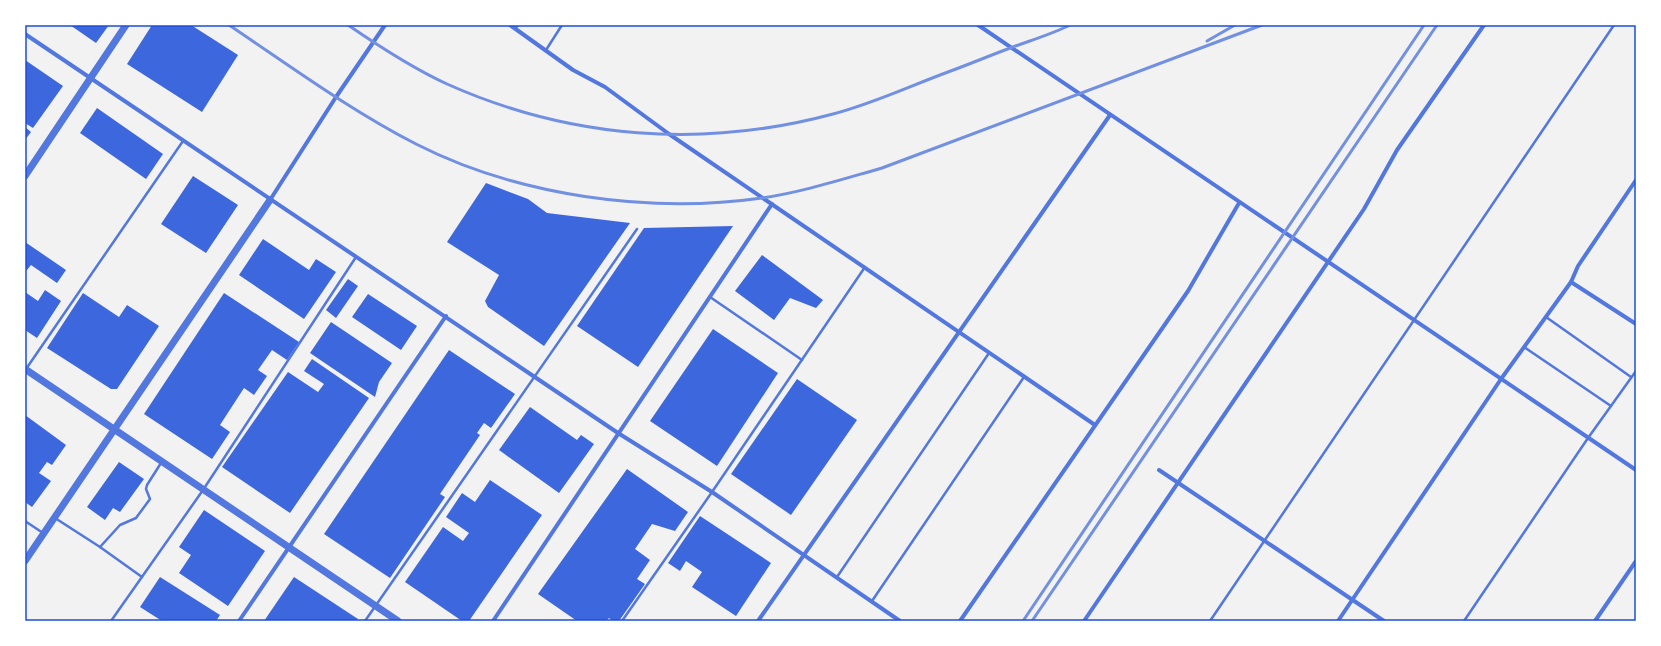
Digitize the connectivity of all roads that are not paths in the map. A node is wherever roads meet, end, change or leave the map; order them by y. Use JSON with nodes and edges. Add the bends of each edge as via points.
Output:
{"nodes":[{"id":1,"x":126,"y":25,"type":"edge"},
{"id":2,"x":385,"y":25,"type":"edge"},
{"id":3,"x":510,"y":25,"type":"edge"},
{"id":4,"x":562,"y":25,"type":"edge"},
{"id":5,"x":978,"y":25,"type":"edge"},
{"id":6,"x":1484,"y":25,"type":"edge"},
{"id":7,"x":1614,"y":25,"type":"edge"},
{"id":8,"x":516,"y":27,"type":"edge"},
{"id":9,"x":25,"y":34,"type":"edge"},
{"id":10,"x":545,"y":50,"type":"junction"},
{"id":11,"x":90,"y":79,"type":"junction"},
{"id":12,"x":1110,"y":115,"type":"junction"},
{"id":13,"x":183,"y":140,"type":"junction"},
{"id":14,"x":25,"y":176,"type":"edge"},
{"id":15,"x":1636,"y":180,"type":"edge"},
{"id":16,"x":270,"y":200,"type":"junction"},
{"id":17,"x":1239,"y":203,"type":"junction"},
{"id":18,"x":772,"y":204,"type":"junction"},
{"id":19,"x":637,"y":229,"type":"dead end"},
{"id":20,"x":356,"y":256,"type":"junction"},
{"id":21,"x":1328,"y":262,"type":"junction"},
{"id":22,"x":865,"y":267,"type":"junction"},
{"id":23,"x":1571,"y":282,"type":"junction"},
{"id":24,"x":710,"y":297,"type":"junction"},
{"id":25,"x":446,"y":316,"type":"junction"},
{"id":26,"x":1546,"y":317,"type":"junction"},
{"id":27,"x":1414,"y":320,"type":"junction"},
{"id":28,"x":1636,"y":324,"type":"edge"},
{"id":29,"x":958,"y":332,"type":"junction"},
{"id":30,"x":1524,"y":347,"type":"junction"},
{"id":31,"x":990,"y":353,"type":"junction"},
{"id":32,"x":802,"y":360,"type":"junction"},
{"id":33,"x":25,"y":369,"type":"edge"},
{"id":34,"x":1636,"y":370,"type":"edge"},
{"id":35,"x":535,"y":376,"type":"junction"},
{"id":36,"x":1024,"y":376,"type":"junction"},
{"id":37,"x":1631,"y":377,"type":"junction"},
{"id":38,"x":1501,"y":379,"type":"junction"},
{"id":39,"x":1611,"y":406,"type":"junction"},
{"id":40,"x":1095,"y":425,"type":"junction"},
{"id":41,"x":114,"y":430,"type":"junction"},
{"id":42,"x":618,"y":433,"type":"junction"},
{"id":43,"x":1588,"y":438,"type":"junction"},
{"id":44,"x":162,"y":462,"type":"junction"},
{"id":45,"x":1159,"y":470,"type":"dead end"},
{"id":46,"x":1636,"y":470,"type":"edge"},
{"id":47,"x":1177,"y":483,"type":"junction"},
{"id":48,"x":203,"y":490,"type":"junction"},
{"id":49,"x":712,"y":492,"type":"junction"},
{"id":50,"x":54,"y":518,"type":"junction"},
{"id":51,"x":25,"y":521,"type":"edge"},
{"id":52,"x":44,"y":533,"type":"junction"},
{"id":53,"x":1265,"y":540,"type":"junction"},
{"id":54,"x":100,"y":547,"type":"junction"},
{"id":55,"x":289,"y":548,"type":"junction"},
{"id":56,"x":804,"y":555,"type":"junction"},
{"id":57,"x":25,"y":560,"type":"edge"},
{"id":58,"x":1636,"y":562,"type":"edge"},
{"id":59,"x":142,"y":577,"type":"junction"},
{"id":60,"x":836,"y":578,"type":"junction"},
{"id":61,"x":1353,"y":599,"type":"junction"},
{"id":62,"x":871,"y":601,"type":"junction"},
{"id":63,"x":376,"y":606,"type":"junction"},
{"id":64,"x":111,"y":621,"type":"edge"},
{"id":65,"x":239,"y":621,"type":"edge"},
{"id":66,"x":365,"y":621,"type":"edge"},
{"id":67,"x":398,"y":621,"type":"edge"},
{"id":68,"x":493,"y":621,"type":"edge"},
{"id":69,"x":622,"y":621,"type":"edge"},
{"id":70,"x":758,"y":621,"type":"edge"},
{"id":71,"x":900,"y":621,"type":"edge"},
{"id":72,"x":960,"y":621,"type":"edge"},
{"id":73,"x":1084,"y":621,"type":"edge"},
{"id":74,"x":1210,"y":621,"type":"edge"},
{"id":75,"x":1338,"y":621,"type":"edge"},
{"id":76,"x":1384,"y":621,"type":"edge"},
{"id":77,"x":1464,"y":621,"type":"edge"},
{"id":78,"x":1595,"y":621,"type":"edge"}],
"edges":[{"from":1,"to":11,"type":"street"},
{"from":2,"to":16,"type":"street"},
{"from":3,"to":8,"type":"street"},
{"from":4,"to":10,"type":"lane"},
{"from":5,"to":12,"type":"street"},
{"from":6,"to":21,"type":"street","via":[[1397,150],[1364,209]]},
{"from":7,"to":27,"type":"lane"},
{"from":8,"to":10,"type":"street"},
{"from":9,"to":11,"type":"street"},
{"from":10,"to":18,"type":"street","via":[[573,70],[605,87]]},
{"from":11,"to":13,"type":"street"},
{"from":11,"to":14,"type":"street"},
{"from":12,"to":17,"type":"street"},
{"from":12,"to":29,"type":"street"},
{"from":13,"to":16,"type":"street"},
{"from":13,"to":33,"type":"lane"},
{"from":15,"to":23,"type":"street","via":[[1578,266]]},
{"from":16,"to":20,"type":"street"},
{"from":16,"to":41,"type":"street"},
{"from":17,"to":21,"type":"street"},
{"from":17,"to":40,"type":"street","via":[[1188,291]]},
{"from":18,"to":22,"type":"street"},
{"from":18,"to":24,"type":"street"},
{"from":19,"to":35,"type":"lane"},
{"from":20,"to":25,"type":"street"},
{"from":20,"to":48,"type":"lane"},
{"from":21,"to":27,"type":"street"},
{"from":21,"to":47,"type":"street"},
{"from":22,"to":29,"type":"street"},
{"from":22,"to":32,"type":"lane"},
{"from":23,"to":26,"type":"street"},
{"from":23,"to":28,"type":"street"},
{"from":24,"to":32,"type":"lane"},
{"from":24,"to":42,"type":"street"},
{"from":25,"to":35,"type":"street"},
{"from":25,"to":55,"type":"street"},
{"from":26,"to":30,"type":"street"},
{"from":26,"to":37,"type":"lane"},
{"from":27,"to":38,"type":"street"},
{"from":27,"to":53,"type":"lane"},
{"from":29,"to":31,"type":"street"},
{"from":29,"to":56,"type":"street"},
{"from":30,"to":38,"type":"street"},
{"from":30,"to":39,"type":"lane"},
{"from":31,"to":36,"type":"street"},
{"from":31,"to":60,"type":"lane"},
{"from":32,"to":49,"type":"lane"},
{"from":33,"to":41,"type":"street"},
{"from":34,"to":37,"type":"lane"},
{"from":35,"to":42,"type":"street"},
{"from":35,"to":63,"type":"lane"},
{"from":36,"to":40,"type":"street"},
{"from":36,"to":62,"type":"lane"},
{"from":37,"to":39,"type":"lane"},
{"from":38,"to":43,"type":"street"},
{"from":38,"to":61,"type":"street"},
{"from":39,"to":43,"type":"lane"},
{"from":40,"to":72,"type":"street"},
{"from":41,"to":44,"type":"street"},
{"from":41,"to":50,"type":"street"},
{"from":42,"to":49,"type":"street"},
{"from":42,"to":68,"type":"street"},
{"from":43,"to":46,"type":"street"},
{"from":43,"to":77,"type":"lane"},
{"from":44,"to":48,"type":"street"},
{"from":44,"to":54,"type":"lane","via":[[146,489],[150,499],[136,518],[120,525]]},
{"from":45,"to":47,"type":"street"},
{"from":47,"to":53,"type":"street"},
{"from":47,"to":73,"type":"street"},
{"from":48,"to":55,"type":"street"},
{"from":48,"to":59,"type":"lane"},
{"from":49,"to":56,"type":"street"},
{"from":49,"to":69,"type":"lane"},
{"from":50,"to":52,"type":"street"},
{"from":50,"to":54,"type":"lane"},
{"from":51,"to":52,"type":"lane"},
{"from":52,"to":57,"type":"street"},
{"from":53,"to":61,"type":"street"},
{"from":53,"to":74,"type":"lane"},
{"from":54,"to":59,"type":"lane"},
{"from":55,"to":63,"type":"street"},
{"from":55,"to":65,"type":"street"},
{"from":56,"to":60,"type":"street"},
{"from":56,"to":70,"type":"street"},
{"from":58,"to":78,"type":"street"},
{"from":59,"to":64,"type":"lane"},
{"from":60,"to":62,"type":"street"},
{"from":61,"to":75,"type":"street"},
{"from":61,"to":76,"type":"street"},
{"from":62,"to":71,"type":"street"},
{"from":63,"to":66,"type":"lane"},
{"from":63,"to":67,"type":"street"}]}
